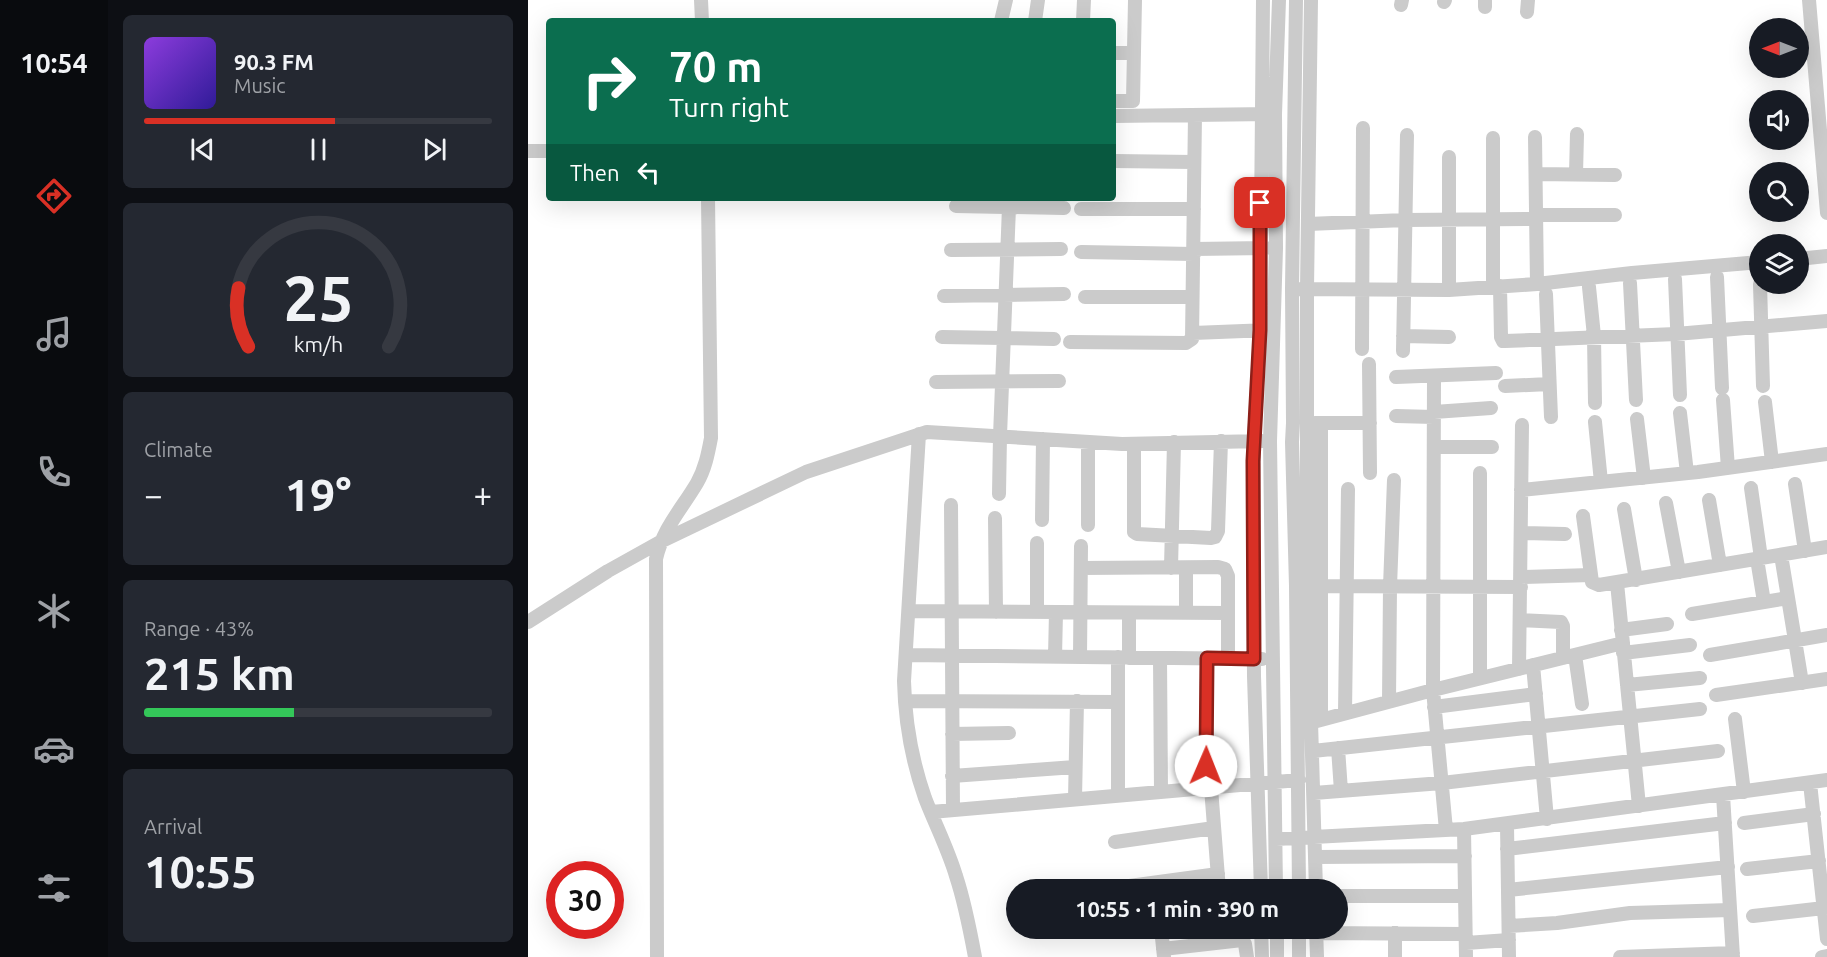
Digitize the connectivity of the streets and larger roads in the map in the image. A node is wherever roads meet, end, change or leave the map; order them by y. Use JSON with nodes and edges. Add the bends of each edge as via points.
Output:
{"nodes":[{"id":1,"x":701,"y":0,"type":"edge"},
{"id":2,"x":1006,"y":0,"type":"edge"},
{"id":3,"x":1038,"y":0,"type":"edge"},
{"id":4,"x":1084,"y":0,"type":"edge"},
{"id":5,"x":1135,"y":0,"type":"edge"},
{"id":6,"x":1263,"y":0,"type":"edge"},
{"id":7,"x":1279,"y":0,"type":"edge"},
{"id":8,"x":1296,"y":0,"type":"edge"},
{"id":9,"x":1311,"y":0,"type":"edge"},
{"id":10,"x":1809,"y":0,"type":"edge"},
{"id":11,"x":702,"y":18,"type":"edge"},
{"id":12,"x":1002,"y":18,"type":"edge"},
{"id":13,"x":1035,"y":18,"type":"edge"},
{"id":14,"x":1083,"y":18,"type":"edge"},
{"id":15,"x":1116,"y":53,"type":"edge"},
{"id":16,"x":1134,"y":53,"type":"junction"},
{"id":17,"x":1116,"y":101,"type":"edge"},
{"id":18,"x":1268,"y":114,"type":"junction"},
{"id":19,"x":1195,"y":115,"type":"junction"},
{"id":20,"x":1116,"y":116,"type":"edge"},
{"id":21,"x":1363,"y":128,"type":"dead end"},
{"id":22,"x":1577,"y":134,"type":"dead end"},
{"id":23,"x":1407,"y":135,"type":"dead end"},
{"id":24,"x":1493,"y":138,"type":"dead end"},
{"id":25,"x":1535,"y":138,"type":"dead end"},
{"id":26,"x":528,"y":151,"type":"edge"},
{"id":27,"x":546,"y":151,"type":"edge"},
{"id":28,"x":1449,"y":157,"type":"dead end"},
{"id":29,"x":1116,"y":161,"type":"edge"},
{"id":30,"x":1194,"y":162,"type":"junction"},
{"id":31,"x":1536,"y":174,"type":"junction"},
{"id":32,"x":1576,"y":174,"type":"junction"},
{"id":33,"x":1615,"y":175,"type":"dead end"},
{"id":34,"x":708,"y":201,"type":"edge"},
{"id":35,"x":1047,"y":203,"type":"edge"},
{"id":36,"x":1827,"y":204,"type":"edge"},
{"id":37,"x":956,"y":206,"type":"dead end"},
{"id":38,"x":1009,"y":207,"type":"junction"},
{"id":39,"x":1064,"y":208,"type":"dead end"},
{"id":40,"x":1081,"y":209,"type":"dead end"},
{"id":41,"x":1194,"y":209,"type":"junction"},
{"id":42,"x":1615,"y":215,"type":"dead end"},
{"id":43,"x":1536,"y":217,"type":"junction"},
{"id":44,"x":1405,"y":220,"type":"junction"},
{"id":45,"x":1449,"y":220,"type":"junction"},
{"id":46,"x":1493,"y":220,"type":"junction"},
{"id":47,"x":1362,"y":223,"type":"junction"},
{"id":48,"x":1308,"y":224,"type":"junction"},
{"id":49,"x":1260,"y":248,"type":"junction"},
{"id":50,"x":1276,"y":248,"type":"junction"},
{"id":51,"x":1061,"y":249,"type":"dead end"},
{"id":52,"x":951,"y":250,"type":"dead end"},
{"id":53,"x":1007,"y":250,"type":"junction"},
{"id":54,"x":1081,"y":252,"type":"dead end"},
{"id":55,"x":1194,"y":252,"type":"junction"},
{"id":56,"x":1827,"y":256,"type":"edge"},
{"id":57,"x":1809,"y":258,"type":"edge"},
{"id":58,"x":1749,"y":263,"type":"edge"},
{"id":59,"x":1717,"y":277,"type":"dead end"},
{"id":60,"x":1675,"y":279,"type":"dead end"},
{"id":61,"x":1630,"y":283,"type":"dead end"},
{"id":62,"x":1497,"y":286,"type":"junction"},
{"id":63,"x":1589,"y":287,"type":"dead end"},
{"id":64,"x":1260,"y":289,"type":"junction"},
{"id":65,"x":1275,"y":289,"type":"junction"},
{"id":66,"x":1292,"y":289,"type":"junction"},
{"id":67,"x":1306,"y":289,"type":"junction"},
{"id":68,"x":1541,"y":289,"type":"junction"},
{"id":69,"x":1362,"y":290,"type":"junction"},
{"id":70,"x":1404,"y":290,"type":"junction"},
{"id":71,"x":1449,"y":290,"type":"junction"},
{"id":72,"x":1064,"y":294,"type":"dead end"},
{"id":73,"x":1761,"y":294,"type":"edge"},
{"id":74,"x":1006,"y":295,"type":"junction"},
{"id":75,"x":944,"y":296,"type":"dead end"},
{"id":76,"x":1085,"y":297,"type":"dead end"},
{"id":77,"x":1192,"y":297,"type":"junction"},
{"id":78,"x":1827,"y":321,"type":"edge"},
{"id":79,"x":1762,"y":327,"type":"junction"},
{"id":80,"x":1267,"y":330,"type":"junction"},
{"id":81,"x":1720,"y":331,"type":"junction"},
{"id":82,"x":1193,"y":333,"type":"junction"},
{"id":83,"x":1676,"y":334,"type":"junction"},
{"id":84,"x":1404,"y":336,"type":"junction"},
{"id":85,"x":1594,"y":336,"type":"junction"},
{"id":86,"x":1633,"y":336,"type":"junction"},
{"id":87,"x":942,"y":337,"type":"dead end"},
{"id":88,"x":1449,"y":337,"type":"dead end"},
{"id":89,"x":1004,"y":339,"type":"junction"},
{"id":90,"x":1054,"y":339,"type":"dead end"},
{"id":91,"x":1547,"y":340,"type":"junction"},
{"id":92,"x":1070,"y":342,"type":"dead end"},
{"id":93,"x":1362,"y":349,"type":"dead end"},
{"id":94,"x":1403,"y":351,"type":"dead end"},
{"id":95,"x":1369,"y":364,"type":"dead end"},
{"id":96,"x":1496,"y":373,"type":"dead end"},
{"id":97,"x":1434,"y":376,"type":"junction"},
{"id":98,"x":1396,"y":377,"type":"dead end"},
{"id":99,"x":1059,"y":381,"type":"dead end"},
{"id":100,"x":936,"y":382,"type":"dead end"},
{"id":101,"x":1002,"y":382,"type":"junction"},
{"id":102,"x":1549,"y":384,"type":"junction"},
{"id":103,"x":1505,"y":386,"type":"dead end"},
{"id":104,"x":1763,"y":386,"type":"dead end"},
{"id":105,"x":1680,"y":395,"type":"dead end"},
{"id":106,"x":1636,"y":400,"type":"dead end"},
{"id":107,"x":1765,"y":402,"type":"dead end"},
{"id":108,"x":1595,"y":403,"type":"dead end"},
{"id":109,"x":1491,"y":408,"type":"dead end"},
{"id":110,"x":1680,"y":413,"type":"dead end"},
{"id":111,"x":1434,"y":414,"type":"junction"},
{"id":112,"x":1396,"y":416,"type":"dead end"},
{"id":113,"x":1551,"y":417,"type":"dead end"},
{"id":114,"x":1637,"y":419,"type":"dead end"},
{"id":115,"x":1595,"y":422,"type":"dead end"},
{"id":116,"x":1300,"y":423,"type":"junction"},
{"id":117,"x":1321,"y":423,"type":"junction"},
{"id":118,"x":1370,"y":423,"type":"junction"},
{"id":119,"x":1522,"y":425,"type":"dead end"},
{"id":120,"x":919,"y":434,"type":"junction"},
{"id":121,"x":1000,"y":436,"type":"junction"},
{"id":122,"x":1042,"y":439,"type":"junction"},
{"id":123,"x":1221,"y":441,"type":"junction"},
{"id":124,"x":1254,"y":441,"type":"junction"},
{"id":125,"x":1270,"y":441,"type":"junction"},
{"id":126,"x":1088,"y":442,"type":"junction"},
{"id":127,"x":1174,"y":442,"type":"junction"},
{"id":128,"x":1134,"y":444,"type":"junction"},
{"id":129,"x":1435,"y":447,"type":"junction"},
{"id":130,"x":1492,"y":447,"type":"dead end"},
{"id":131,"x":1827,"y":454,"type":"edge"},
{"id":132,"x":1772,"y":462,"type":"junction"},
{"id":133,"x":1728,"y":468,"type":"junction"},
{"id":134,"x":1370,"y":473,"type":"dead end"},
{"id":135,"x":1480,"y":473,"type":"dead end"},
{"id":136,"x":1687,"y":473,"type":"junction"},
{"id":137,"x":1644,"y":478,"type":"junction"},
{"id":138,"x":1394,"y":480,"type":"dead end"},
{"id":139,"x":1601,"y":482,"type":"junction"},
{"id":140,"x":1795,"y":484,"type":"dead end"},
{"id":141,"x":1750,"y":488,"type":"dead end"},
{"id":142,"x":1348,"y":489,"type":"dead end"},
{"id":143,"x":1521,"y":490,"type":"junction"},
{"id":144,"x":999,"y":495,"type":"dead end"},
{"id":145,"x":1709,"y":500,"type":"dead end"},
{"id":146,"x":1666,"y":503,"type":"dead end"},
{"id":147,"x":951,"y":505,"type":"dead end"},
{"id":148,"x":1624,"y":508,"type":"dead end"},
{"id":149,"x":1583,"y":516,"type":"dead end"},
{"id":150,"x":995,"y":518,"type":"dead end"},
{"id":151,"x":1042,"y":520,"type":"dead end"},
{"id":152,"x":1088,"y":525,"type":"dead end"},
{"id":153,"x":1521,"y":532,"type":"junction"},
{"id":154,"x":1565,"y":534,"type":"dead end"},
{"id":155,"x":1172,"y":536,"type":"junction"},
{"id":156,"x":660,"y":542,"type":"junction"},
{"id":157,"x":1037,"y":543,"type":"dead end"},
{"id":158,"x":1081,"y":546,"type":"dead end"},
{"id":159,"x":1827,"y":548,"type":"edge"},
{"id":160,"x":1805,"y":551,"type":"junction"},
{"id":161,"x":1781,"y":555,"type":"junction"},
{"id":162,"x":1759,"y":559,"type":"junction"},
{"id":163,"x":1720,"y":566,"type":"junction"},
{"id":164,"x":1081,"y":568,"type":"junction"},
{"id":165,"x":1171,"y":568,"type":"junction"},
{"id":166,"x":1186,"y":568,"type":"junction"},
{"id":167,"x":1679,"y":572,"type":"junction"},
{"id":168,"x":1592,"y":575,"type":"junction"},
{"id":169,"x":1636,"y":580,"type":"junction"},
{"id":170,"x":1521,"y":582,"type":"junction"},
{"id":171,"x":1617,"y":583,"type":"junction"},
{"id":172,"x":1308,"y":586,"type":"junction"},
{"id":173,"x":1347,"y":586,"type":"junction"},
{"id":174,"x":1390,"y":586,"type":"junction"},
{"id":175,"x":1433,"y":587,"type":"junction"},
{"id":176,"x":1479,"y":587,"type":"junction"},
{"id":177,"x":1788,"y":598,"type":"junction"},
{"id":178,"x":1764,"y":602,"type":"junction"},
{"id":179,"x":909,"y":611,"type":"junction"},
{"id":180,"x":951,"y":612,"type":"junction"},
{"id":181,"x":996,"y":612,"type":"junction"},
{"id":182,"x":1038,"y":612,"type":"junction"},
{"id":183,"x":1056,"y":612,"type":"junction"},
{"id":184,"x":1080,"y":612,"type":"junction"},
{"id":185,"x":1129,"y":613,"type":"junction"},
{"id":186,"x":1186,"y":613,"type":"junction"},
{"id":187,"x":1228,"y":613,"type":"junction"},
{"id":188,"x":1692,"y":614,"type":"dead end"},
{"id":189,"x":1520,"y":620,"type":"junction"},
{"id":190,"x":528,"y":622,"type":"edge"},
{"id":191,"x":1667,"y":624,"type":"dead end"},
{"id":192,"x":1827,"y":635,"type":"edge"},
{"id":193,"x":1795,"y":640,"type":"junction"},
{"id":194,"x":1622,"y":642,"type":"junction"},
{"id":195,"x":1690,"y":645,"type":"dead end"},
{"id":196,"x":906,"y":655,"type":"junction"},
{"id":197,"x":1710,"y":655,"type":"dead end"},
{"id":198,"x":951,"y":656,"type":"junction"},
{"id":199,"x":1055,"y":657,"type":"junction"},
{"id":200,"x":1080,"y":657,"type":"junction"},
{"id":201,"x":1569,"y":657,"type":"junction"},
{"id":202,"x":1124,"y":658,"type":"junction"},
{"id":203,"x":1160,"y":658,"type":"junction"},
{"id":204,"x":1207,"y":658,"type":"junction"},
{"id":205,"x":1228,"y":658,"type":"junction"},
{"id":206,"x":1254,"y":659,"type":"junction"},
{"id":207,"x":1273,"y":659,"type":"junction"},
{"id":208,"x":1533,"y":665,"type":"junction"},
{"id":209,"x":1519,"y":669,"type":"junction"},
{"id":210,"x":1480,"y":678,"type":"junction"},
{"id":211,"x":1700,"y":678,"type":"dead end"},
{"id":212,"x":1827,"y":679,"type":"edge"},
{"id":213,"x":1802,"y":683,"type":"junction"},
{"id":214,"x":1627,"y":686,"type":"junction"},
{"id":215,"x":1433,"y":690,"type":"junction"},
{"id":216,"x":1536,"y":694,"type":"junction"},
{"id":217,"x":1716,"y":695,"type":"dead end"},
{"id":218,"x":952,"y":700,"type":"junction"},
{"id":219,"x":904,"y":701,"type":"junction"},
{"id":220,"x":1077,"y":701,"type":"junction"},
{"id":221,"x":1389,"y":701,"type":"junction"},
{"id":222,"x":1118,"y":702,"type":"junction"},
{"id":223,"x":1582,"y":704,"type":"dead end"},
{"id":224,"x":1434,"y":707,"type":"junction"},
{"id":225,"x":1700,"y":709,"type":"dead end"},
{"id":226,"x":1345,"y":713,"type":"junction"},
{"id":227,"x":1630,"y":716,"type":"junction"},
{"id":228,"x":1735,"y":719,"type":"dead end"},
{"id":229,"x":1310,"y":723,"type":"junction"},
{"id":230,"x":1539,"y":727,"type":"junction"},
{"id":231,"x":1009,"y":733,"type":"dead end"},
{"id":232,"x":952,"y":734,"type":"junction"},
{"id":233,"x":1438,"y":738,"type":"junction"},
{"id":234,"x":1338,"y":748,"type":"junction"},
{"id":235,"x":1313,"y":751,"type":"junction"},
{"id":236,"x":1718,"y":751,"type":"dead end"},
{"id":237,"x":1634,"y":761,"type":"junction"},
{"id":238,"x":1075,"y":767,"type":"junction"},
{"id":239,"x":1543,"y":771,"type":"junction"},
{"id":240,"x":952,"y":776,"type":"junction"},
{"id":241,"x":1299,"y":780,"type":"junction"},
{"id":242,"x":1827,"y":780,"type":"edge"},
{"id":243,"x":1275,"y":782,"type":"junction"},
{"id":244,"x":1442,"y":783,"type":"junction"},
{"id":245,"x":1810,"y":783,"type":"junction"},
{"id":246,"x":1258,"y":784,"type":"junction"},
{"id":247,"x":1208,"y":788,"type":"junction"},
{"id":248,"x":1341,"y":791,"type":"junction"},
{"id":249,"x":1161,"y":792,"type":"junction"},
{"id":250,"x":1744,"y":792,"type":"junction"},
{"id":251,"x":1314,"y":793,"type":"junction"},
{"id":252,"x":1118,"y":795,"type":"junction"},
{"id":253,"x":1723,"y":795,"type":"junction"},
{"id":254,"x":1075,"y":799,"type":"junction"},
{"id":255,"x":1639,"y":806,"type":"junction"},
{"id":256,"x":953,"y":810,"type":"junction"},
{"id":257,"x":931,"y":812,"type":"junction"},
{"id":258,"x":1814,"y":814,"type":"junction"},
{"id":259,"x":1547,"y":819,"type":"junction"},
{"id":260,"x":1725,"y":823,"type":"junction"},
{"id":261,"x":1744,"y":823,"type":"dead end"},
{"id":262,"x":1507,"y":825,"type":"junction"},
{"id":263,"x":1214,"y":828,"type":"junction"},
{"id":264,"x":1464,"y":829,"type":"junction"},
{"id":265,"x":1446,"y":830,"type":"junction"},
{"id":266,"x":1316,"y":836,"type":"junction"},
{"id":267,"x":1299,"y":837,"type":"junction"},
{"id":268,"x":1276,"y":839,"type":"junction"},
{"id":269,"x":1115,"y":842,"type":"dead end"},
{"id":270,"x":1507,"y":849,"type":"junction"},
{"id":271,"x":1465,"y":856,"type":"junction"},
{"id":272,"x":1316,"y":857,"type":"junction"},
{"id":273,"x":1819,"y":861,"type":"junction"},
{"id":274,"x":1728,"y":867,"type":"junction"},
{"id":275,"x":1747,"y":869,"type":"dead end"},
{"id":276,"x":1218,"y":873,"type":"junction"},
{"id":277,"x":1176,"y":879,"type":"edge"},
{"id":278,"x":1218,"y":879,"type":"edge"},
{"id":279,"x":1261,"y":879,"type":"edge"},
{"id":280,"x":1276,"y":879,"type":"edge"},
{"id":281,"x":1299,"y":879,"type":"edge"},
{"id":282,"x":1316,"y":879,"type":"edge"},
{"id":283,"x":1508,"y":890,"type":"junction"},
{"id":284,"x":1348,"y":896,"type":"edge"},
{"id":285,"x":1465,"y":896,"type":"junction"},
{"id":286,"x":1824,"y":908,"type":"junction"},
{"id":287,"x":1730,"y":910,"type":"junction"},
{"id":288,"x":1753,"y":916,"type":"dead end"},
{"id":289,"x":1509,"y":926,"type":"junction"},
{"id":290,"x":1348,"y":932,"type":"edge"},
{"id":291,"x":1395,"y":933,"type":"junction"},
{"id":292,"x":1466,"y":938,"type":"junction"},
{"id":293,"x":1261,"y":939,"type":"edge"},
{"id":294,"x":1277,"y":939,"type":"edge"},
{"id":295,"x":1299,"y":939,"type":"edge"},
{"id":296,"x":1316,"y":939,"type":"edge"},
{"id":297,"x":1827,"y":939,"type":"edge"},
{"id":298,"x":1509,"y":940,"type":"junction"},
{"id":299,"x":1189,"y":951,"type":"edge"},
{"id":300,"x":1164,"y":953,"type":"edge"},
{"id":301,"x":1733,"y":955,"type":"edge"},
{"id":302,"x":1827,"y":956,"type":"edge"},
{"id":303,"x":657,"y":957,"type":"edge"},
{"id":304,"x":975,"y":957,"type":"edge"},
{"id":305,"x":1247,"y":957,"type":"edge"},
{"id":306,"x":1262,"y":957,"type":"edge"},
{"id":307,"x":1277,"y":957,"type":"edge"},
{"id":308,"x":1299,"y":957,"type":"edge"},
{"id":309,"x":1317,"y":957,"type":"edge"},
{"id":310,"x":1395,"y":957,"type":"edge"},
{"id":311,"x":1466,"y":957,"type":"edge"},
{"id":312,"x":1509,"y":957,"type":"edge"},
{"id":313,"x":1620,"y":957,"type":"edge"},
{"id":314,"x":1822,"y":957,"type":"edge"}],
"edges":[{"from":1,"to":11,"type":"street"},
{"from":2,"to":12,"type":"street"},
{"from":3,"to":13,"type":"street"},
{"from":4,"to":14,"type":"street"},
{"from":5,"to":16,"type":"street"},
{"from":6,"to":18,"type":"street"},
{"from":7,"to":18,"type":"street"},
{"from":8,"to":66,"type":"street"},
{"from":9,"to":48,"type":"street"},
{"from":10,"to":36,"type":"street"},
{"from":15,"to":16,"type":"street"},
{"from":16,"to":17,"type":"street","via":[[1133,101]]},
{"from":18,"to":19,"type":"street"},
{"from":18,"to":49,"type":"street"},
{"from":18,"to":50,"type":"street"},
{"from":19,"to":20,"type":"street"},
{"from":19,"to":30,"type":"street"},
{"from":21,"to":47,"type":"street"},
{"from":22,"to":32,"type":"street"},
{"from":23,"to":44,"type":"street"},
{"from":24,"to":46,"type":"street"},
{"from":25,"to":31,"type":"street"},
{"from":26,"to":27,"type":"street"},
{"from":28,"to":45,"type":"street"},
{"from":29,"to":30,"type":"street"},
{"from":30,"to":41,"type":"street"},
{"from":31,"to":32,"type":"street"},
{"from":31,"to":43,"type":"street"},
{"from":32,"to":33,"type":"street"},
{"from":34,"to":156,"type":"street","via":[[711,438],[698,482]]},
{"from":35,"to":38,"type":"street"},
{"from":35,"to":39,"type":"street"},
{"from":37,"to":38,"type":"street"},
{"from":38,"to":53,"type":"street"},
{"from":40,"to":41,"type":"street"},
{"from":41,"to":55,"type":"street"},
{"from":42,"to":43,"type":"street"},
{"from":43,"to":46,"type":"street"},
{"from":43,"to":68,"type":"street"},
{"from":44,"to":45,"type":"street"},
{"from":44,"to":47,"type":"street"},
{"from":44,"to":70,"type":"street"},
{"from":45,"to":46,"type":"street"},
{"from":45,"to":71,"type":"street"},
{"from":46,"to":62,"type":"street"},
{"from":47,"to":48,"type":"street"},
{"from":47,"to":69,"type":"street"},
{"from":48,"to":67,"type":"street"},
{"from":49,"to":50,"type":"street"},
{"from":49,"to":55,"type":"street"},
{"from":49,"to":64,"type":"street"},
{"from":50,"to":65,"type":"street"},
{"from":51,"to":53,"type":"street"},
{"from":52,"to":53,"type":"street"},
{"from":53,"to":74,"type":"street"},
{"from":54,"to":55,"type":"street"},
{"from":55,"to":77,"type":"street"},
{"from":56,"to":57,"type":"street"},
{"from":58,"to":68,"type":"street","via":[[1632,273]]},
{"from":59,"to":81,"type":"street"},
{"from":60,"to":83,"type":"street"},
{"from":61,"to":86,"type":"street"},
{"from":62,"to":68,"type":"street"},
{"from":62,"to":71,"type":"street"},
{"from":62,"to":91,"type":"street","via":[[1501,339]]},
{"from":63,"to":85,"type":"street"},
{"from":64,"to":65,"type":"street"},
{"from":64,"to":80,"type":"street"},
{"from":65,"to":66,"type":"street"},
{"from":65,"to":80,"type":"street"},
{"from":66,"to":67,"type":"street"},
{"from":66,"to":116,"type":"street"},
{"from":67,"to":69,"type":"street"},
{"from":67,"to":116,"type":"street"},
{"from":68,"to":91,"type":"street"},
{"from":69,"to":70,"type":"street"},
{"from":69,"to":93,"type":"street"},
{"from":70,"to":71,"type":"street"},
{"from":70,"to":84,"type":"street"},
{"from":72,"to":74,"type":"street"},
{"from":73,"to":79,"type":"street"},
{"from":74,"to":75,"type":"street"},
{"from":74,"to":89,"type":"street"},
{"from":76,"to":77,"type":"street"},
{"from":77,"to":82,"type":"street"},
{"from":78,"to":79,"type":"street"},
{"from":79,"to":81,"type":"street"},
{"from":79,"to":104,"type":"street"},
{"from":80,"to":82,"type":"street"},
{"from":80,"to":124,"type":"street"},
{"from":80,"to":125,"type":"street"},
{"from":81,"to":83,"type":"street"},
{"from":81,"to":133,"type":"street"},
{"from":82,"to":92,"type":"street","via":[[1186,344]]},
{"from":83,"to":86,"type":"street"},
{"from":83,"to":105,"type":"street"},
{"from":84,"to":88,"type":"street"},
{"from":84,"to":94,"type":"street"},
{"from":85,"to":86,"type":"street"},
{"from":85,"to":91,"type":"street"},
{"from":85,"to":108,"type":"street"},
{"from":86,"to":106,"type":"street"},
{"from":87,"to":89,"type":"street"},
{"from":89,"to":90,"type":"street"},
{"from":89,"to":101,"type":"street"},
{"from":91,"to":102,"type":"street"},
{"from":95,"to":118,"type":"street"},
{"from":96,"to":97,"type":"street"},
{"from":97,"to":98,"type":"street"},
{"from":97,"to":111,"type":"street"},
{"from":99,"to":101,"type":"street"},
{"from":100,"to":101,"type":"street"},
{"from":101,"to":121,"type":"street"},
{"from":102,"to":103,"type":"street"},
{"from":102,"to":113,"type":"street"},
{"from":107,"to":132,"type":"street"},
{"from":109,"to":111,"type":"street"},
{"from":110,"to":136,"type":"street"},
{"from":111,"to":112,"type":"street"},
{"from":111,"to":129,"type":"street"},
{"from":114,"to":137,"type":"street"},
{"from":115,"to":139,"type":"street"},
{"from":116,"to":117,"type":"street"},
{"from":116,"to":172,"type":"street","via":[[1292,442]]},
{"from":117,"to":118,"type":"street"},
{"from":117,"to":172,"type":"street"},
{"from":118,"to":134,"type":"street"},
{"from":119,"to":143,"type":"street"},
{"from":120,"to":121,"type":"street"},
{"from":120,"to":156,"type":"street","via":[[806,472]]},
{"from":120,"to":179,"type":"street"},
{"from":121,"to":122,"type":"street"},
{"from":121,"to":144,"type":"street"},
{"from":122,"to":126,"type":"street"},
{"from":122,"to":151,"type":"street"},
{"from":123,"to":124,"type":"street"},
{"from":123,"to":127,"type":"street"},
{"from":123,"to":155,"type":"street","via":[[1217,534],[1211,538]]},
{"from":124,"to":125,"type":"street"},
{"from":124,"to":206,"type":"street"},
{"from":125,"to":207,"type":"street"},
{"from":126,"to":128,"type":"street"},
{"from":126,"to":152,"type":"street"},
{"from":127,"to":128,"type":"street"},
{"from":127,"to":155,"type":"street"},
{"from":128,"to":155,"type":"street","via":[[1134,532]]},
{"from":129,"to":130,"type":"street"},
{"from":129,"to":175,"type":"street"},
{"from":131,"to":132,"type":"street"},
{"from":132,"to":133,"type":"street"},
{"from":133,"to":136,"type":"street"},
{"from":135,"to":176,"type":"street"},
{"from":136,"to":137,"type":"street"},
{"from":137,"to":139,"type":"street"},
{"from":138,"to":174,"type":"street"},
{"from":139,"to":143,"type":"street"},
{"from":140,"to":160,"type":"street"},
{"from":141,"to":162,"type":"street"},
{"from":142,"to":173,"type":"street"},
{"from":143,"to":153,"type":"street"},
{"from":145,"to":163,"type":"street"},
{"from":146,"to":167,"type":"street"},
{"from":147,"to":180,"type":"street"},
{"from":148,"to":169,"type":"street"},
{"from":149,"to":168,"type":"street"},
{"from":150,"to":181,"type":"street"},
{"from":153,"to":154,"type":"street"},
{"from":153,"to":170,"type":"street"},
{"from":155,"to":165,"type":"street"},
{"from":156,"to":190,"type":"street"},
{"from":156,"to":303,"type":"street","via":[[655,574]]},
{"from":157,"to":182,"type":"street"},
{"from":158,"to":164,"type":"street"},
{"from":159,"to":160,"type":"street"},
{"from":160,"to":161,"type":"street"},
{"from":161,"to":162,"type":"street"},
{"from":161,"to":177,"type":"street"},
{"from":162,"to":163,"type":"street"},
{"from":162,"to":178,"type":"street"},
{"from":163,"to":167,"type":"street"},
{"from":164,"to":165,"type":"street"},
{"from":164,"to":184,"type":"street"},
{"from":165,"to":166,"type":"street"},
{"from":166,"to":186,"type":"street"},
{"from":166,"to":187,"type":"street","via":[[1225,569]]},
{"from":167,"to":169,"type":"street"},
{"from":168,"to":170,"type":"street"},
{"from":168,"to":171,"type":"street","via":[[1595,584]]},
{"from":169,"to":171,"type":"street"},
{"from":170,"to":176,"type":"street"},
{"from":170,"to":189,"type":"street"},
{"from":171,"to":194,"type":"street"},
{"from":172,"to":173,"type":"street"},
{"from":172,"to":229,"type":"street"},
{"from":172,"to":229,"type":"street"},
{"from":173,"to":174,"type":"street"},
{"from":173,"to":226,"type":"street"},
{"from":174,"to":175,"type":"street"},
{"from":174,"to":221,"type":"street"},
{"from":175,"to":176,"type":"street"},
{"from":175,"to":215,"type":"street"},
{"from":176,"to":210,"type":"street"},
{"from":177,"to":178,"type":"street"},
{"from":177,"to":193,"type":"street"},
{"from":178,"to":188,"type":"street"},
{"from":179,"to":180,"type":"street"},
{"from":179,"to":196,"type":"street"},
{"from":180,"to":181,"type":"street"},
{"from":180,"to":198,"type":"street"},
{"from":181,"to":182,"type":"street"},
{"from":182,"to":183,"type":"street"},
{"from":183,"to":184,"type":"street"},
{"from":183,"to":199,"type":"street"},
{"from":184,"to":185,"type":"street"},
{"from":184,"to":200,"type":"street"},
{"from":185,"to":186,"type":"street"},
{"from":185,"to":202,"type":"street"},
{"from":186,"to":187,"type":"street"},
{"from":187,"to":205,"type":"street"},
{"from":189,"to":201,"type":"street","via":[[1561,622]]},
{"from":189,"to":209,"type":"street"},
{"from":191,"to":194,"type":"street"},
{"from":192,"to":193,"type":"street"},
{"from":193,"to":197,"type":"street"},
{"from":193,"to":213,"type":"street"},
{"from":194,"to":195,"type":"street"},
{"from":194,"to":201,"type":"street"},
{"from":194,"to":214,"type":"street"},
{"from":196,"to":198,"type":"street"},
{"from":196,"to":219,"type":"street"},
{"from":198,"to":199,"type":"street"},
{"from":198,"to":218,"type":"street"},
{"from":199,"to":200,"type":"street"},
{"from":200,"to":202,"type":"street"},
{"from":201,"to":208,"type":"street"},
{"from":201,"to":223,"type":"street"},
{"from":202,"to":203,"type":"street"},
{"from":202,"to":222,"type":"street"},
{"from":203,"to":204,"type":"street"},
{"from":203,"to":249,"type":"street"},
{"from":204,"to":205,"type":"street"},
{"from":204,"to":247,"type":"street"},
{"from":205,"to":206,"type":"street"},
{"from":206,"to":207,"type":"street"},
{"from":206,"to":246,"type":"street"},
{"from":207,"to":243,"type":"street"},
{"from":208,"to":209,"type":"street"},
{"from":208,"to":216,"type":"street"},
{"from":209,"to":210,"type":"street"},
{"from":210,"to":215,"type":"street"},
{"from":211,"to":214,"type":"street"},
{"from":212,"to":213,"type":"street"},
{"from":213,"to":217,"type":"street"},
{"from":214,"to":227,"type":"street"},
{"from":215,"to":221,"type":"street"},
{"from":215,"to":224,"type":"street"},
{"from":216,"to":224,"type":"street"},
{"from":216,"to":230,"type":"street"},
{"from":218,"to":219,"type":"street"},
{"from":218,"to":220,"type":"street"},
{"from":218,"to":232,"type":"street"},
{"from":219,"to":257,"type":"street","via":[[912,756]]},
{"from":220,"to":222,"type":"street"},
{"from":220,"to":238,"type":"street"},
{"from":221,"to":226,"type":"street"},
{"from":222,"to":252,"type":"street"},
{"from":224,"to":233,"type":"street"},
{"from":225,"to":227,"type":"street"},
{"from":226,"to":229,"type":"street"},
{"from":227,"to":230,"type":"street"},
{"from":227,"to":237,"type":"street"},
{"from":228,"to":250,"type":"street"},
{"from":229,"to":235,"type":"street"},
{"from":229,"to":241,"type":"street"},
{"from":230,"to":233,"type":"street"},
{"from":230,"to":239,"type":"street"},
{"from":231,"to":232,"type":"street"},
{"from":232,"to":240,"type":"street"},
{"from":233,"to":234,"type":"street"},
{"from":233,"to":244,"type":"street"},
{"from":234,"to":235,"type":"street"},
{"from":234,"to":248,"type":"street"},
{"from":235,"to":251,"type":"street"},
{"from":236,"to":237,"type":"street"},
{"from":237,"to":239,"type":"street"},
{"from":237,"to":255,"type":"street"},
{"from":238,"to":240,"type":"street"},
{"from":238,"to":254,"type":"street"},
{"from":239,"to":244,"type":"street"},
{"from":239,"to":259,"type":"street"},
{"from":240,"to":256,"type":"street"},
{"from":241,"to":243,"type":"street"},
{"from":241,"to":267,"type":"street"},
{"from":242,"to":245,"type":"street"},
{"from":243,"to":246,"type":"street"},
{"from":243,"to":268,"type":"street"},
{"from":244,"to":248,"type":"street"},
{"from":244,"to":265,"type":"street"},
{"from":245,"to":250,"type":"street"},
{"from":245,"to":258,"type":"street"},
{"from":246,"to":247,"type":"street"},
{"from":246,"to":279,"type":"street"},
{"from":247,"to":249,"type":"street"},
{"from":247,"to":263,"type":"street"},
{"from":248,"to":251,"type":"street"},
{"from":249,"to":252,"type":"street"},
{"from":250,"to":253,"type":"street"},
{"from":251,"to":266,"type":"street"},
{"from":252,"to":254,"type":"street"},
{"from":253,"to":255,"type":"street"},
{"from":253,"to":260,"type":"street"},
{"from":254,"to":256,"type":"street"},
{"from":255,"to":259,"type":"street"},
{"from":256,"to":257,"type":"street"},
{"from":257,"to":304,"type":"street","via":[[959,885]]},
{"from":258,"to":261,"type":"street"},
{"from":258,"to":273,"type":"street"},
{"from":259,"to":262,"type":"street"},
{"from":260,"to":270,"type":"street"},
{"from":260,"to":274,"type":"street"},
{"from":262,"to":264,"type":"street"},
{"from":262,"to":270,"type":"street"},
{"from":263,"to":269,"type":"street"},
{"from":263,"to":276,"type":"street"},
{"from":264,"to":265,"type":"street"},
{"from":264,"to":271,"type":"street"},
{"from":265,"to":266,"type":"street"},
{"from":266,"to":267,"type":"street"},
{"from":266,"to":272,"type":"street"},
{"from":267,"to":268,"type":"street"},
{"from":267,"to":281,"type":"street"},
{"from":268,"to":280,"type":"street"},
{"from":270,"to":283,"type":"street"},
{"from":271,"to":272,"type":"street"},
{"from":271,"to":285,"type":"street"},
{"from":272,"to":282,"type":"street"},
{"from":273,"to":275,"type":"street"},
{"from":273,"to":286,"type":"street"},
{"from":274,"to":283,"type":"street"},
{"from":274,"to":287,"type":"street"},
{"from":276,"to":277,"type":"street"},
{"from":276,"to":278,"type":"street"},
{"from":283,"to":289,"type":"street"},
{"from":284,"to":285,"type":"street"},
{"from":285,"to":292,"type":"street"},
{"from":286,"to":288,"type":"street"},
{"from":286,"to":297,"type":"street"},
{"from":287,"to":289,"type":"street","via":[[1630,913]]},
{"from":287,"to":301,"type":"street"},
{"from":289,"to":298,"type":"street"},
{"from":290,"to":291,"type":"street"},
{"from":291,"to":292,"type":"street"},
{"from":291,"to":310,"type":"street"},
{"from":292,"to":298,"type":"street"},
{"from":292,"to":311,"type":"street"},
{"from":293,"to":306,"type":"street"},
{"from":294,"to":307,"type":"street"},
{"from":295,"to":308,"type":"street"},
{"from":296,"to":309,"type":"street"},
{"from":298,"to":312,"type":"street"},
{"from":299,"to":300,"type":"street"},
{"from":299,"to":305,"type":"street","via":[[1242,940]]},
{"from":301,"to":313,"type":"street"},
{"from":302,"to":314,"type":"street"}]}
